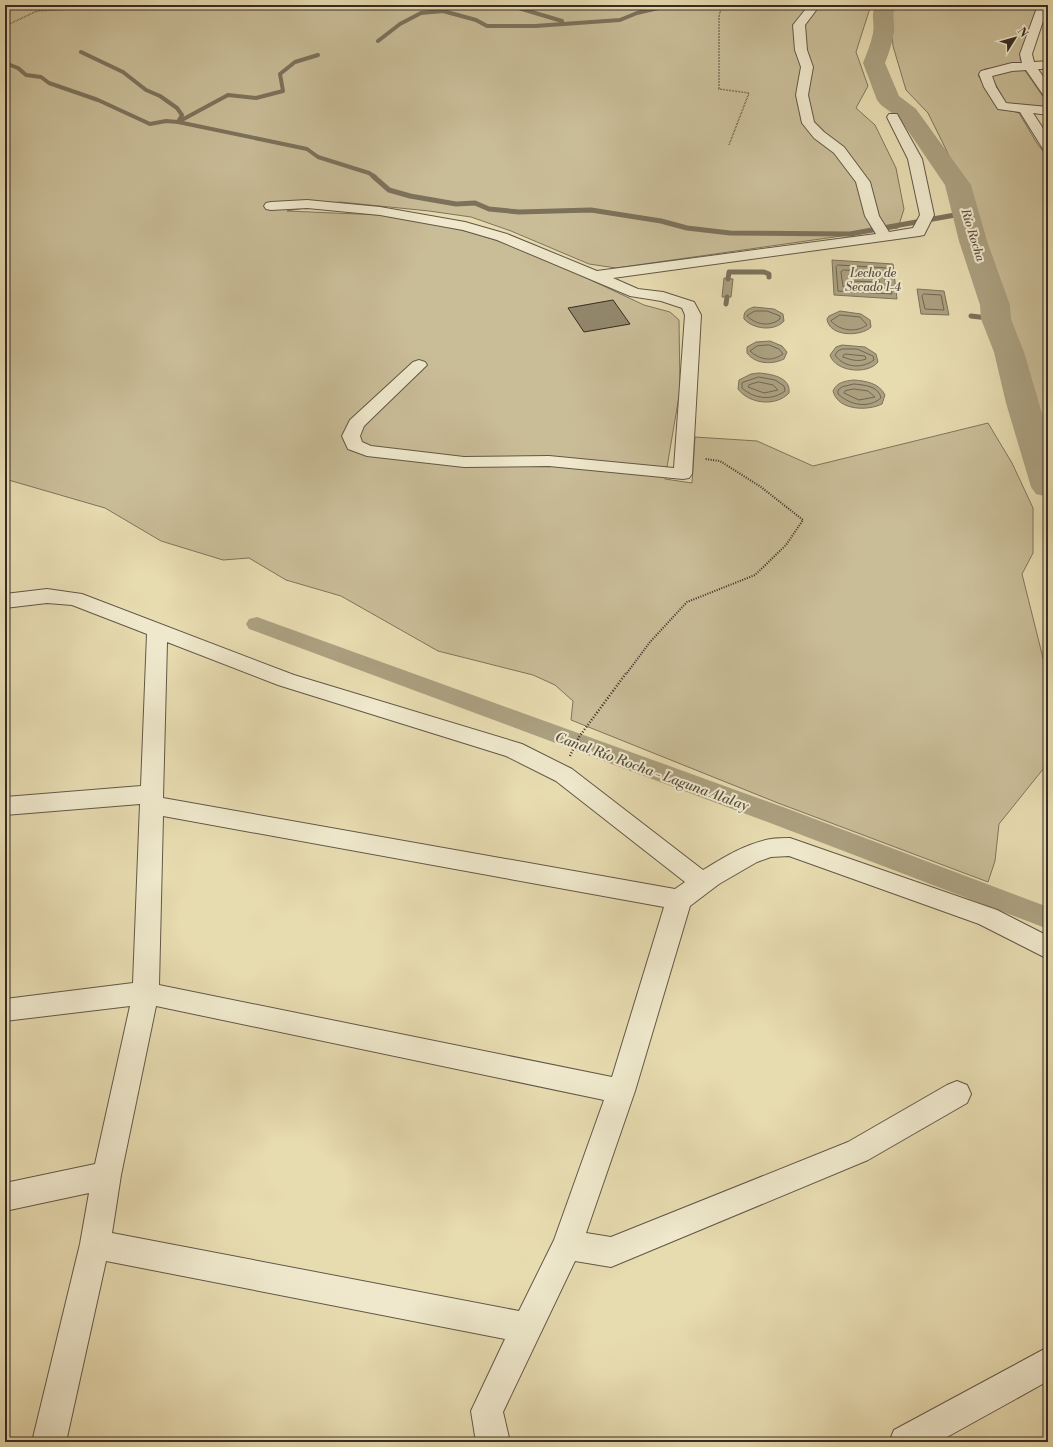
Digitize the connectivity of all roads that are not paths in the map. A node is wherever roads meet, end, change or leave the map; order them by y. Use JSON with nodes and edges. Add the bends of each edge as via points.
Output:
{"nodes":[{"id":1,"x":815,"y":5,"type":"edge"},
{"id":2,"x":1043,"y":5,"type":"edge"},
{"id":3,"x":1035,"y":33,"type":"junction"},
{"id":4,"x":1048,"y":33,"type":"edge"},
{"id":5,"x":1029,"y":65,"type":"junction"},
{"id":6,"x":1048,"y":66,"type":"edge"},
{"id":7,"x":1048,"y":93,"type":"edge"},
{"id":8,"x":1025,"y":110,"type":"junction"},
{"id":9,"x":1048,"y":111,"type":"edge"},
{"id":10,"x":893,"y":117,"type":"dead end"},
{"id":11,"x":1048,"y":146,"type":"edge"},
{"id":12,"x":271,"y":206,"type":"dead end"},
{"id":13,"x":885,"y":238,"type":"junction"},
{"id":14,"x":596,"y":276,"type":"junction"},
{"id":15,"x":419,"y":365,"type":"dead end"},
{"id":16,"x":5,"y":601,"type":"edge"},
{"id":17,"x":157,"y":630,"type":"junction"},
{"id":18,"x":151,"y":800,"type":"junction"},
{"id":19,"x":5,"y":806,"type":"edge"},
{"id":20,"x":702,"y":882,"type":"junction"},
{"id":21,"x":679,"y":900,"type":"junction"},
{"id":22,"x":1048,"y":948,"type":"edge"},
{"id":23,"x":146,"y":993,"type":"junction"},
{"id":24,"x":5,"y":1010,"type":"edge"},
{"id":25,"x":621,"y":1091,"type":"junction"},
{"id":26,"x":957,"y":1094,"type":"dead end"},
{"id":27,"x":107,"y":1176,"type":"junction"},
{"id":28,"x":5,"y":1197,"type":"edge"},
{"id":29,"x":95,"y":1244,"type":"junction"},
{"id":30,"x":567,"y":1245,"type":"junction"},
{"id":31,"x":527,"y":1328,"type":"junction"},
{"id":32,"x":1048,"y":1363,"type":"edge"},
{"id":33,"x":49,"y":1442,"type":"edge"},
{"id":34,"x":493,"y":1442,"type":"edge"},
{"id":35,"x":906,"y":1442,"type":"edge"}],
"edges":[{"from":1,"to":13,"type":"street","via":[[799,25],[801,50],[807,67],[802,95],[808,123],[839,150],[863,182],[872,216]]},
{"from":2,"to":3,"type":"street"},
{"from":3,"to":4,"type":"street"},
{"from":3,"to":5,"type":"street","via":[[1026,54]]},
{"from":5,"to":6,"type":"street"},
{"from":5,"to":7,"type":"street"},
{"from":5,"to":8,"type":"street","via":[[985,74],[1002,106]]},
{"from":8,"to":9,"type":"street"},
{"from":8,"to":11,"type":"street"},
{"from":10,"to":13,"type":"street","via":[[915,159],[927,215],[919,232]]},
{"from":12,"to":14,"type":"street","via":[[307,204],[380,211],[465,226],[502,237]]},
{"from":13,"to":14,"type":"street"},
{"from":14,"to":15,"type":"street","via":[[635,293],[663,297],[688,305],[691,310],[693,315],[683,474],[549,461],[464,462],[367,451],[354,445],[351,436],[356,424]]},
{"from":16,"to":17,"type":"street","via":[[48,596],[75,599]]},
{"from":17,"to":18,"type":"street"},
{"from":17,"to":20,"type":"street","via":[[286,680],[514,750],[564,775]]},
{"from":18,"to":19,"type":"street"},
{"from":18,"to":21,"type":"street"},
{"from":18,"to":23,"type":"street"},
{"from":20,"to":21,"type":"street"},
{"from":20,"to":22,"type":"street","via":[[748,856],[770,848],[790,847],[988,917]]},
{"from":21,"to":25,"type":"street"},
{"from":23,"to":24,"type":"street"},
{"from":23,"to":25,"type":"street"},
{"from":23,"to":27,"type":"street"},
{"from":25,"to":30,"type":"street"},
{"from":26,"to":30,"type":"street","via":[[858,1151],[611,1252]]},
{"from":27,"to":28,"type":"street"},
{"from":27,"to":29,"type":"street"},
{"from":29,"to":31,"type":"street"},
{"from":29,"to":33,"type":"street"},
{"from":30,"to":31,"type":"street"},
{"from":31,"to":34,"type":"street","via":[[486,1411]]},
{"from":32,"to":35,"type":"street"}]}
